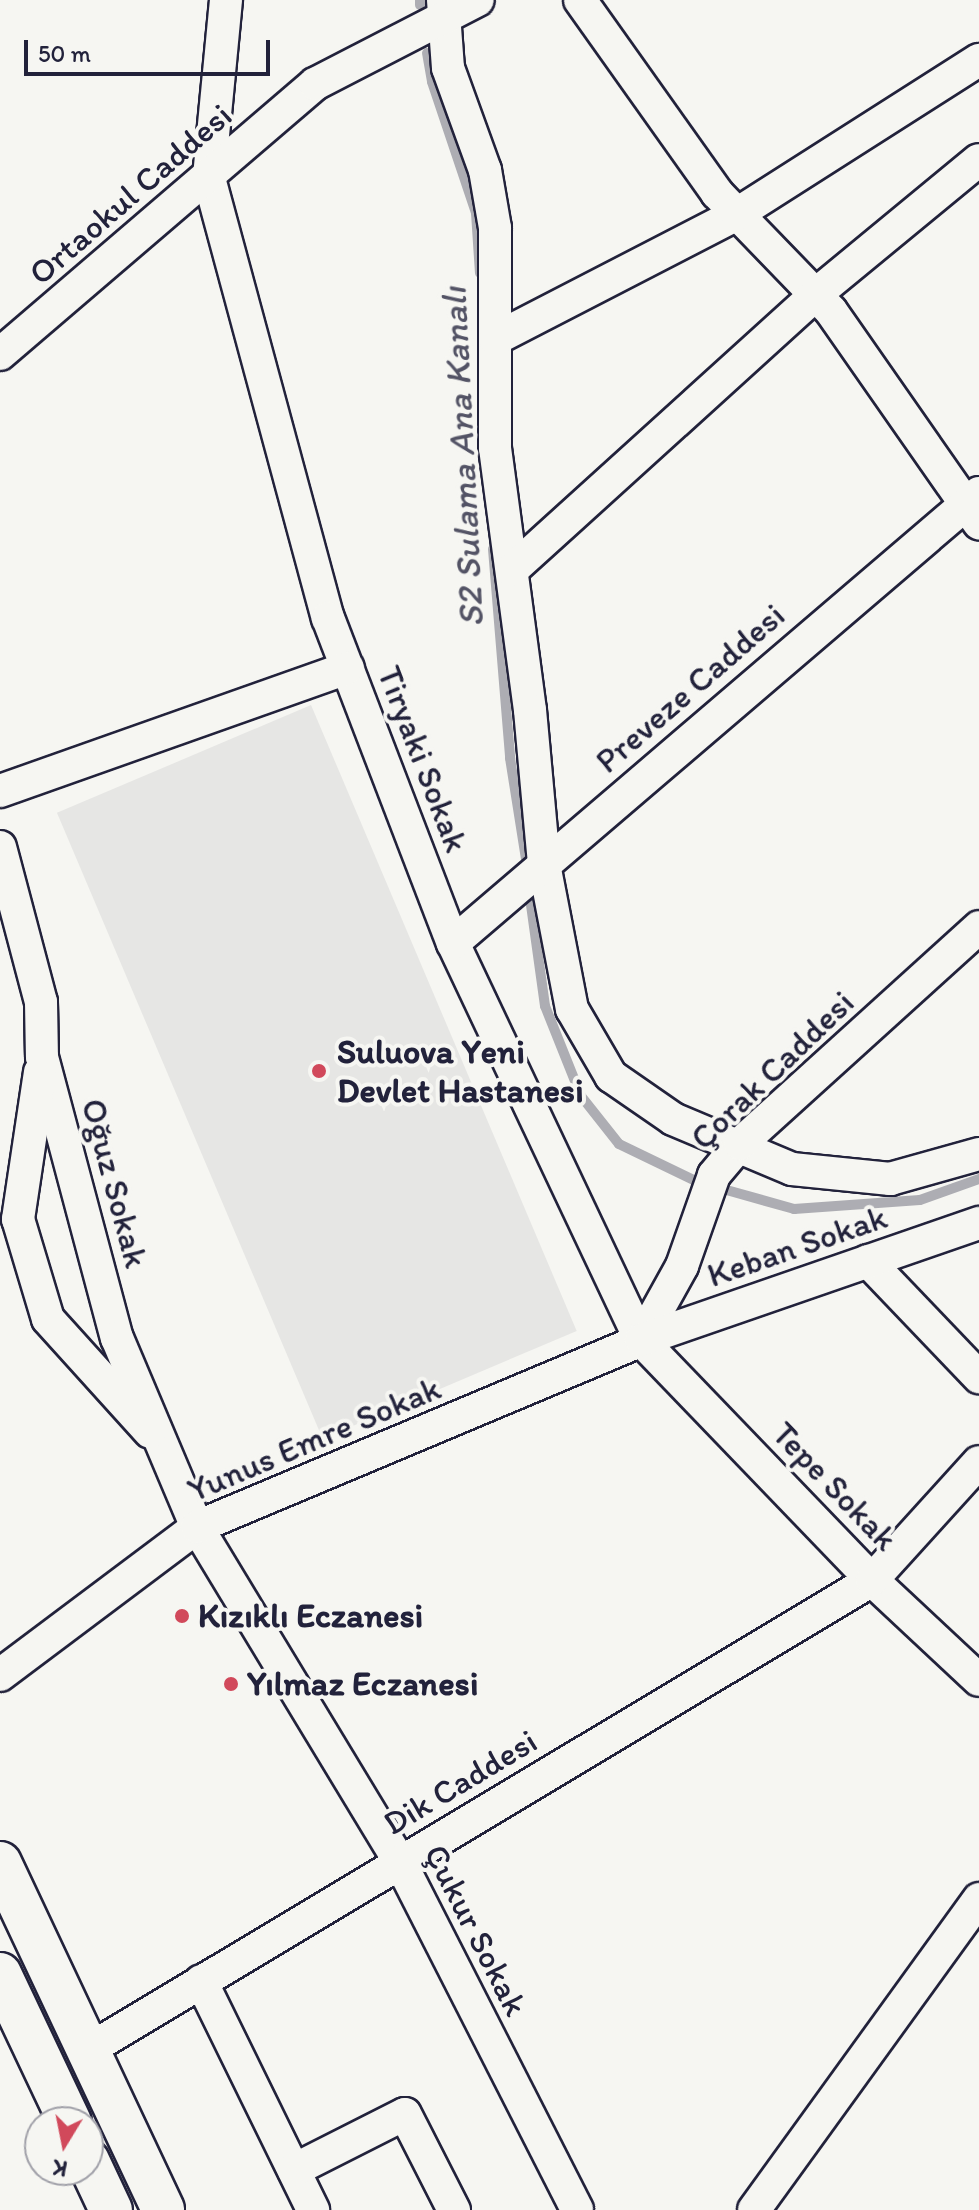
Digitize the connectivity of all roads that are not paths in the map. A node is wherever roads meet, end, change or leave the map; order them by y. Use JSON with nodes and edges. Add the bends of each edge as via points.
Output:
{"nodes":[{"id":1,"x":226,"y":0,"type":"edge"},
{"id":2,"x":478,"y":0,"type":"edge"},
{"id":3,"x":580,"y":0,"type":"edge"},
{"id":4,"x":443,"y":9,"type":"edge"},
{"id":5,"x":979,"y":60,"type":"edge"},
{"id":6,"x":979,"y":160,"type":"edge"},
{"id":7,"x":209,"y":178,"type":"junction"},
{"id":8,"x":737,"y":214,"type":"junction"},
{"id":9,"x":815,"y":295,"type":"junction"},
{"id":10,"x":495,"y":339,"type":"junction"},
{"id":11,"x":0,"y":354,"type":"edge"},
{"id":12,"x":975,"y":506,"type":"edge"},
{"id":13,"x":512,"y":570,"type":"junction"},
{"id":14,"x":348,"y":668,"type":"junction"},
{"id":15,"x":0,"y":791,"type":"edge"},
{"id":16,"x":0,"y":847,"type":"edge"},
{"id":17,"x":544,"y":864,"type":"junction"},
{"id":18,"x":979,"y":927,"type":"edge"},
{"id":19,"x":453,"y":943,"type":"junction"},
{"id":20,"x":42,"y":1057,"type":"junction"},
{"id":21,"x":740,"y":1144,"type":"junction"},
{"id":22,"x":979,"y":1154,"type":"edge"},
{"id":23,"x":979,"y":1223,"type":"edge"},
{"id":24,"x":868,"y":1261,"type":"junction"},
{"id":25,"x":641,"y":1340,"type":"junction"},
{"id":26,"x":979,"y":1377,"type":"edge"},
{"id":27,"x":162,"y":1445,"type":"junction"},
{"id":28,"x":979,"y":1462,"type":"edge"},
{"id":29,"x":197,"y":1527,"type":"junction"},
{"id":30,"x":872,"y":1580,"type":"junction"},
{"id":31,"x":0,"y":1675,"type":"edge"},
{"id":32,"x":979,"y":1680,"type":"edge"},
{"id":33,"x":400,"y":1862,"type":"junction"},
{"id":34,"x":0,"y":1863,"type":"edge"},
{"id":35,"x":979,"y":1899,"type":"edge"},
{"id":36,"x":0,"y":1974,"type":"edge"},
{"id":37,"x":201,"y":1981,"type":"junction"},
{"id":38,"x":88,"y":2050,"type":"junction"},
{"id":39,"x":62,"y":2106,"type":"edge"},
{"id":40,"x":294,"y":2170,"type":"junction"},
{"id":41,"x":100,"y":2186,"type":"edge"},
{"id":42,"x":111,"y":2210,"type":"edge"},
{"id":43,"x":163,"y":2210,"type":"edge"},
{"id":44,"x":313,"y":2210,"type":"edge"},
{"id":45,"x":454,"y":2210,"type":"edge"},
{"id":46,"x":577,"y":2210,"type":"edge"},
{"id":47,"x":754,"y":2210,"type":"edge"}],
"edges":[{"from":1,"to":7,"type":"street"},
{"from":2,"to":4,"type":"street","name":"Ortaokul Caddesi"},
{"from":3,"to":8,"type":"street"},
{"from":4,"to":7,"type":"street","name":"Ortaokul Caddesi","via":[[315,84]]},
{"from":4,"to":10,"type":"street","via":[[448,68],[485,170],[495,228]]},
{"from":5,"to":8,"type":"street"},
{"from":6,"to":9,"type":"street"},
{"from":7,"to":11,"type":"street","name":"Ortaokul Caddesi"},
{"from":7,"to":14,"type":"street","name":"Tiryaki Sokak","via":[[328,618]]},
{"from":8,"to":9,"type":"street"},
{"from":8,"to":10,"type":"street"},
{"from":9,"to":12,"type":"street"},
{"from":9,"to":13,"type":"street"},
{"from":10,"to":13,"type":"street","via":[[495,448]]},
{"from":12,"to":17,"type":"street","name":"Preveze Caddesi"},
{"from":13,"to":17,"type":"street"},
{"from":14,"to":15,"type":"street"},
{"from":14,"to":19,"type":"street","name":"Tiryaki Sokak"},
{"from":16,"to":20,"type":"street","name":"Oğuz Sokak","via":[[41,1002]]},
{"from":17,"to":19,"type":"street","name":"Preveze Caddesi"},
{"from":17,"to":21,"type":"street","via":[[572,1009],[611,1076],[673,1119]]},
{"from":18,"to":21,"type":"street","name":"Çorak Caddesi"},
{"from":19,"to":25,"type":"street","name":"Tiryaki Sokak"},
{"from":20,"to":27,"type":"street","name":"Oğuz Sokak","via":[[117,1338]]},
{"from":20,"to":27,"type":"street","via":[[18,1219],[48,1319]]},
{"from":21,"to":22,"type":"street","via":[[792,1169],[890,1179]]},
{"from":21,"to":25,"type":"street","name":"Çorak Caddesi","via":[[714,1175],[682,1266]]},
{"from":23,"to":24,"type":"street","name":"Keban Sokak"},
{"from":24,"to":25,"type":"street","name":"Keban Sokak"},
{"from":24,"to":26,"type":"street"},
{"from":25,"to":29,"type":"street","name":"Yunus Emre Sokak"},
{"from":25,"to":30,"type":"street","name":"Tepe Sokak"},
{"from":27,"to":29,"type":"street","name":"Oğuz Sokak"},
{"from":28,"to":30,"type":"street","name":"Dik Caddesi"},
{"from":29,"to":31,"type":"street","name":"Yunus Emre Sokak"},
{"from":29,"to":33,"type":"street","name":"Çukur Sokak"},
{"from":30,"to":32,"type":"street","name":"Tepe Sokak"},
{"from":30,"to":33,"type":"street","name":"Dik Caddesi"},
{"from":33,"to":37,"type":"street","name":"Dik Caddesi"},
{"from":33,"to":46,"type":"street","name":"Çukur Sokak"},
{"from":34,"to":38,"type":"main road"},
{"from":35,"to":47,"type":"street"},
{"from":36,"to":39,"type":"main road"},
{"from":37,"to":38,"type":"street","name":"Dik Caddesi"},
{"from":37,"to":40,"type":"street"},
{"from":38,"to":43,"type":"main road"},
{"from":40,"to":44,"type":"street"},
{"from":40,"to":45,"type":"street","via":[[405,2114]]},
{"from":41,"to":42,"type":"main road"}]}
